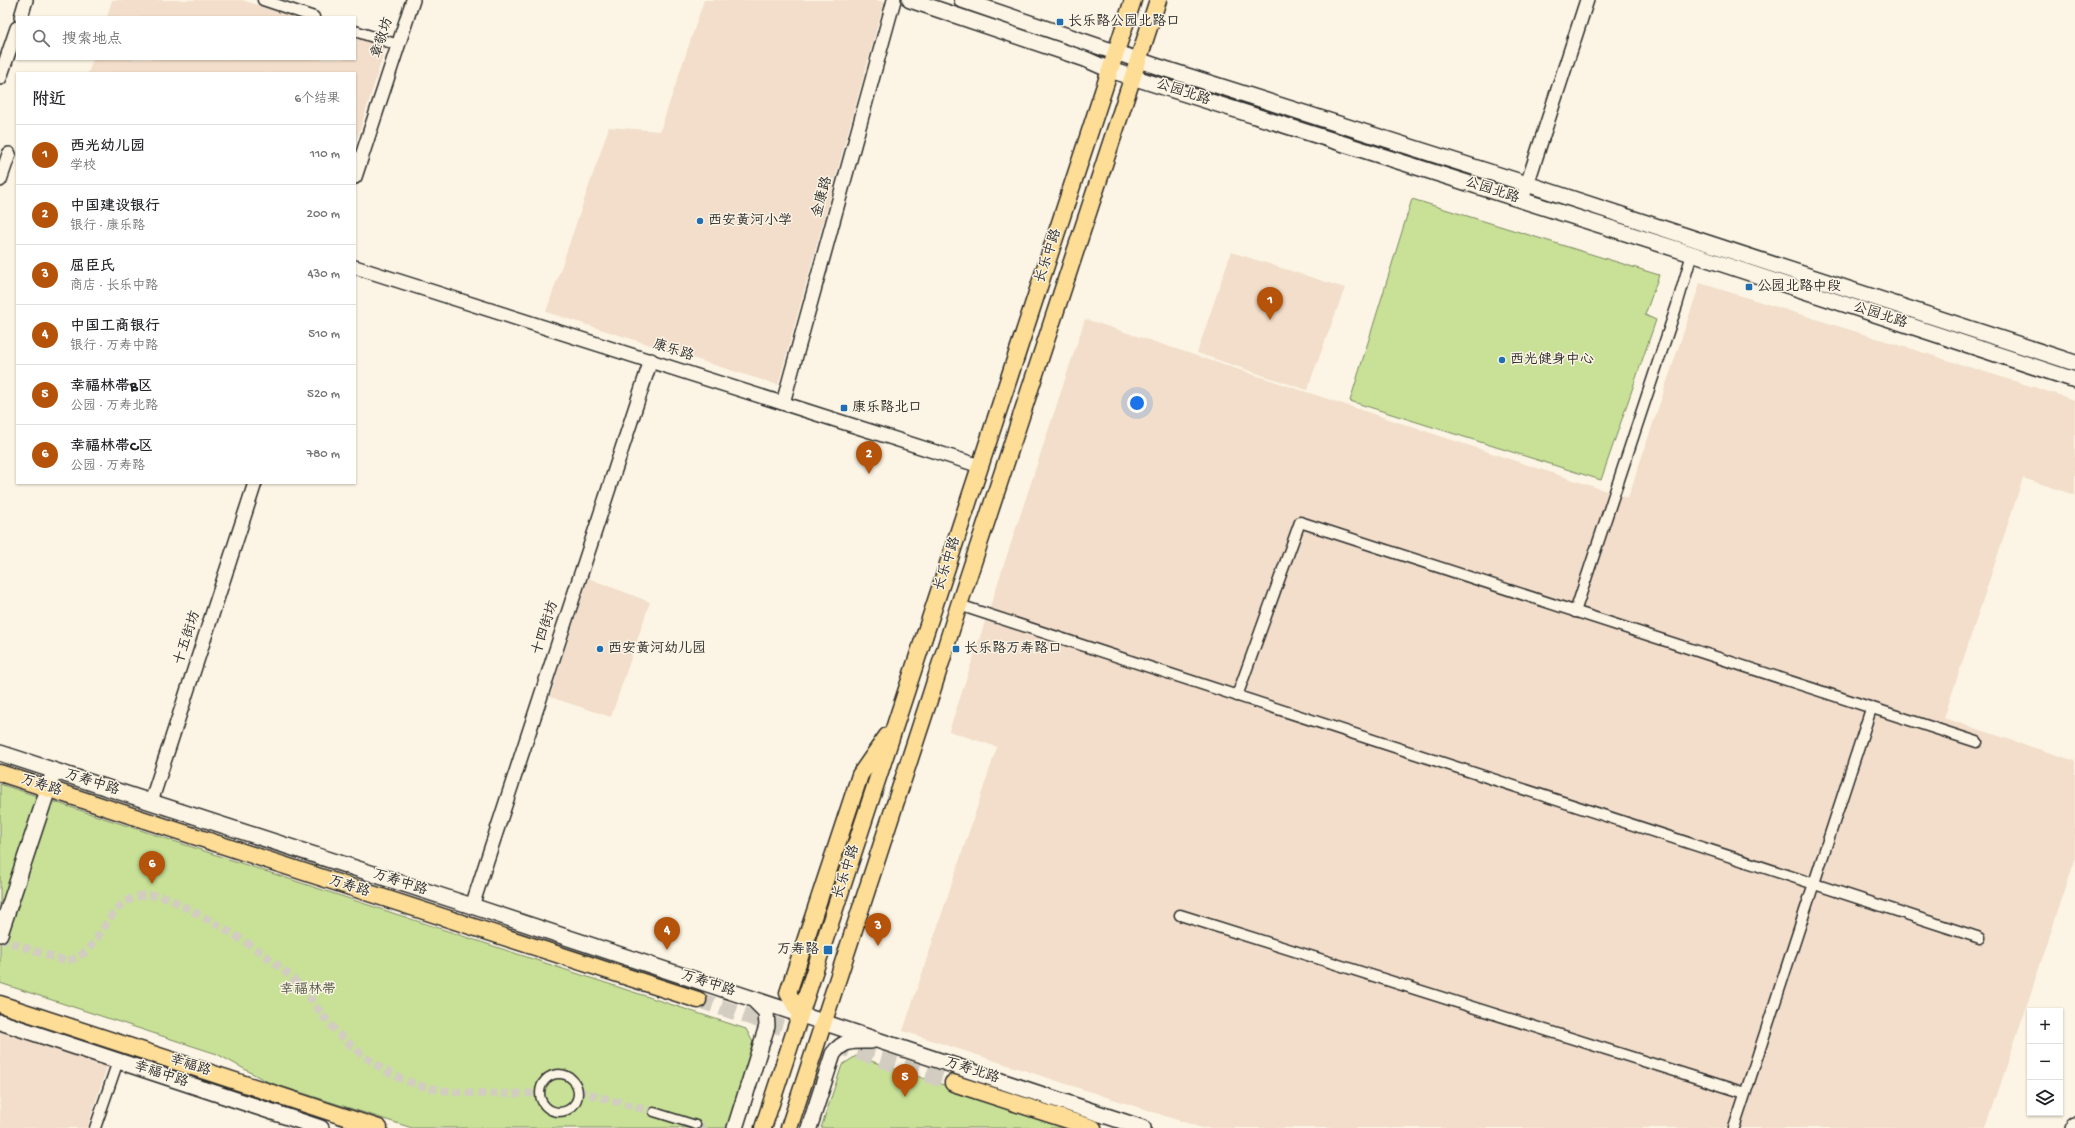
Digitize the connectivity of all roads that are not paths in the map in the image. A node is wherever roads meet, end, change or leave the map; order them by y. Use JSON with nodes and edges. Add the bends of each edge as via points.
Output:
{"nodes":[{"id":1,"x":26,"y":0,"type":"edge"},
{"id":2,"x":263,"y":0,"type":"edge"},
{"id":3,"x":413,"y":0,"type":"edge"},
{"id":4,"x":894,"y":0,"type":"edge"},
{"id":5,"x":910,"y":0,"type":"edge"},
{"id":6,"x":962,"y":0,"type":"edge"},
{"id":7,"x":1133,"y":0,"type":"edge"},
{"id":8,"x":1158,"y":0,"type":"edge"},
{"id":9,"x":1588,"y":0,"type":"edge"},
{"id":10,"x":21,"y":16,"type":"edge"},
{"id":11,"x":311,"y":16,"type":"edge"},
{"id":12,"x":356,"y":30,"type":"edge"},
{"id":13,"x":16,"y":31,"type":"edge"},
{"id":14,"x":398,"y":45,"type":"junction"},
{"id":15,"x":1116,"y":52,"type":"junction"},
{"id":16,"x":1139,"y":60,"type":"junction"},
{"id":17,"x":1110,"y":70,"type":"junction"},
{"id":18,"x":1133,"y":76,"type":"junction"},
{"id":19,"x":0,"y":78,"type":"edge"},
{"id":20,"x":9,"y":154,"type":"edge"},
{"id":21,"x":356,"y":174,"type":"edge"},
{"id":22,"x":0,"y":180,"type":"edge"},
{"id":23,"x":1527,"y":184,"type":"junction"},
{"id":24,"x":1522,"y":200,"type":"junction"},
{"id":25,"x":1692,"y":254,"type":"junction"},
{"id":26,"x":356,"y":267,"type":"edge"},
{"id":27,"x":651,"y":360,"type":"junction"},
{"id":28,"x":2075,"y":363,"type":"edge"},
{"id":29,"x":2075,"y":380,"type":"edge"},
{"id":30,"x":783,"y":403,"type":"junction"},
{"id":31,"x":980,"y":466,"type":"junction"},
{"id":32,"x":255,"y":484,"type":"edge"},
{"id":33,"x":959,"y":605,"type":"junction"},
{"id":34,"x":1575,"y":612,"type":"junction"},
{"id":35,"x":916,"y":664,"type":"junction"},
{"id":36,"x":938,"y":671,"type":"junction"},
{"id":37,"x":1237,"y":696,"type":"junction"},
{"id":38,"x":1871,"y":709,"type":"junction"},
{"id":39,"x":1977,"y":742,"type":"dead end"},
{"id":40,"x":0,"y":753,"type":"edge"},
{"id":41,"x":54,"y":771,"type":"junction"},
{"id":42,"x":0,"y":773,"type":"edge"},
{"id":43,"x":48,"y":789,"type":"junction"},
{"id":44,"x":151,"y":802,"type":"junction"},
{"id":45,"x":242,"y":832,"type":"junction"},
{"id":46,"x":339,"y":883,"type":"junction"},
{"id":47,"x":1813,"y":883,"type":"junction"},
{"id":48,"x":472,"y":906,"type":"junction"},
{"id":49,"x":1180,"y":915,"type":"dead end"},
{"id":50,"x":0,"y":934,"type":"edge"},
{"id":51,"x":1980,"y":938,"type":"dead end"},
{"id":52,"x":750,"y":998,"type":"junction"},
{"id":53,"x":698,"y":1000,"type":"tunnel mouth"},
{"id":54,"x":0,"y":1004,"type":"edge"},
{"id":55,"x":800,"y":1014,"type":"junction"},
{"id":56,"x":0,"y":1022,"type":"edge"},
{"id":57,"x":824,"y":1022,"type":"junction"},
{"id":58,"x":888,"y":1043,"type":"junction"},
{"id":59,"x":118,"y":1061,"type":"junction"},
{"id":60,"x":953,"y":1083,"type":"tunnel mouth"},
{"id":61,"x":1745,"y":1093,"type":"junction"},
{"id":62,"x":542,"y":1102,"type":"joint"},
{"id":63,"x":654,"y":1112,"type":"tunnel mouth"},
{"id":64,"x":696,"y":1125,"type":"dead end"},
{"id":65,"x":2075,"y":1125,"type":"edge"},
{"id":66,"x":95,"y":1128,"type":"edge"},
{"id":67,"x":321,"y":1128,"type":"edge"},
{"id":68,"x":379,"y":1128,"type":"edge"},
{"id":69,"x":735,"y":1128,"type":"edge"},
{"id":70,"x":763,"y":1128,"type":"edge"},
{"id":71,"x":789,"y":1128,"type":"edge"},
{"id":72,"x":809,"y":1128,"type":"edge"},
{"id":73,"x":1093,"y":1128,"type":"edge"},
{"id":74,"x":1144,"y":1128,"type":"edge"},
{"id":75,"x":1734,"y":1128,"type":"edge"},
{"id":76,"x":2074,"y":1128,"type":"edge"}],
"edges":[{"from":1,"to":10,"type":"street"},
{"from":2,"to":11,"type":"street"},
{"from":3,"to":14,"type":"street","name":"章敬坊"},
{"from":4,"to":30,"type":"street","name":"金康路"},
{"from":5,"to":17,"type":"main road","name":"公园北路","via":[[1085,59]]},
{"from":6,"to":15,"type":"main road","name":"公园北路"},
{"from":7,"to":15,"type":"main road","name":"长乐中路"},
{"from":8,"to":16,"type":"main road","name":"长乐中路"},
{"from":9,"to":23,"type":"street"},
{"from":12,"to":14,"type":"street"},
{"from":13,"to":19,"type":"street"},
{"from":14,"to":21,"type":"street","name":"章敬坊"},
{"from":15,"to":16,"type":"main road","name":"公园北路"},
{"from":15,"to":17,"type":"main road","name":"长乐中路"},
{"from":16,"to":18,"type":"main road","name":"长乐中路"},
{"from":16,"to":23,"type":"main road","name":"公园北路"},
{"from":17,"to":18,"type":"main road","name":"公园北路"},
{"from":17,"to":31,"type":"main road","name":"长乐中路"},
{"from":18,"to":24,"type":"main road","name":"公园北路"},
{"from":18,"to":33,"type":"main road","name":"长乐中路"},
{"from":20,"to":22,"type":"street"},
{"from":23,"to":24,"type":"street"},
{"from":23,"to":28,"type":"main road","name":"公园北路"},
{"from":24,"to":25,"type":"main road","name":"公园北路"},
{"from":25,"to":29,"type":"main road","name":"公园北路"},
{"from":25,"to":34,"type":"street"},
{"from":26,"to":27,"type":"street","name":"康乐路"},
{"from":27,"to":30,"type":"street","name":"康乐路"},
{"from":27,"to":48,"type":"street","name":"十四街坊"},
{"from":30,"to":31,"type":"street","name":"康乐路"},
{"from":31,"to":35,"type":"main road","name":"长乐中路"},
{"from":32,"to":44,"type":"street","name":"十五街坊"},
{"from":33,"to":36,"type":"main road","name":"长乐中路"},
{"from":33,"to":37,"type":"street"},
{"from":34,"to":37,"type":"street","via":[[1300,522]]},
{"from":34,"to":38,"type":"street"},
{"from":35,"to":36,"type":"main road"},
{"from":35,"to":55,"type":"main road","name":"长乐中路"},
{"from":36,"to":57,"type":"main road","name":"长乐中路"},
{"from":37,"to":47,"type":"street"},
{"from":38,"to":39,"type":"street"},
{"from":38,"to":47,"type":"street"},
{"from":40,"to":41,"type":"main road","name":"万寿中路"},
{"from":41,"to":43,"type":"main road"},
{"from":41,"to":44,"type":"main road","name":"万寿中路"},
{"from":42,"to":43,"type":"main road","name":"万寿路"},
{"from":43,"to":46,"type":"main road","name":"万寿路"},
{"from":43,"to":50,"type":"main road"},
{"from":44,"to":45,"type":"main road","name":"万寿中路"},
{"from":45,"to":46,"type":"main road"},
{"from":45,"to":48,"type":"main road","name":"万寿中路"},
{"from":46,"to":53,"type":"main road","name":"万寿路"},
{"from":47,"to":51,"type":"street"},
{"from":47,"to":61,"type":"street"},
{"from":48,"to":52,"type":"main road","name":"万寿中路"},
{"from":49,"to":61,"type":"street"},
{"from":52,"to":55,"type":"main road","name":"万寿中路"},
{"from":52,"to":69,"type":"main road","via":[[764,1009],[768,1019]]},
{"from":54,"to":68,"type":"main road","name":"幸福路"},
{"from":55,"to":57,"type":"main road","name":"万寿北路"},
{"from":55,"to":70,"type":"main road","name":"长乐中路"},
{"from":56,"to":59,"type":"main road","name":"幸福中路"},
{"from":57,"to":58,"type":"main road","name":"万寿北路"},
{"from":57,"to":71,"type":"main road","name":"长乐中路"},
{"from":58,"to":72,"type":"main road","via":[[856,1041],[845,1043],[838,1048],[833,1054]]},
{"from":58,"to":74,"type":"main road","name":"万寿北路"},
{"from":59,"to":66,"type":"street"},
{"from":59,"to":67,"type":"main road","name":"幸福中路"},
{"from":60,"to":73,"type":"main road"},
{"from":61,"to":75,"type":"street"},
{"from":62,"to":62,"type":"street","via":[[552,1111],[565,1111],[578,1097],[577,1085],[574,1080],[563,1074],[551,1075],[546,1078],[540,1089]]},
{"from":63,"to":64,"type":"street"},
{"from":65,"to":76,"type":"main road"}]}
